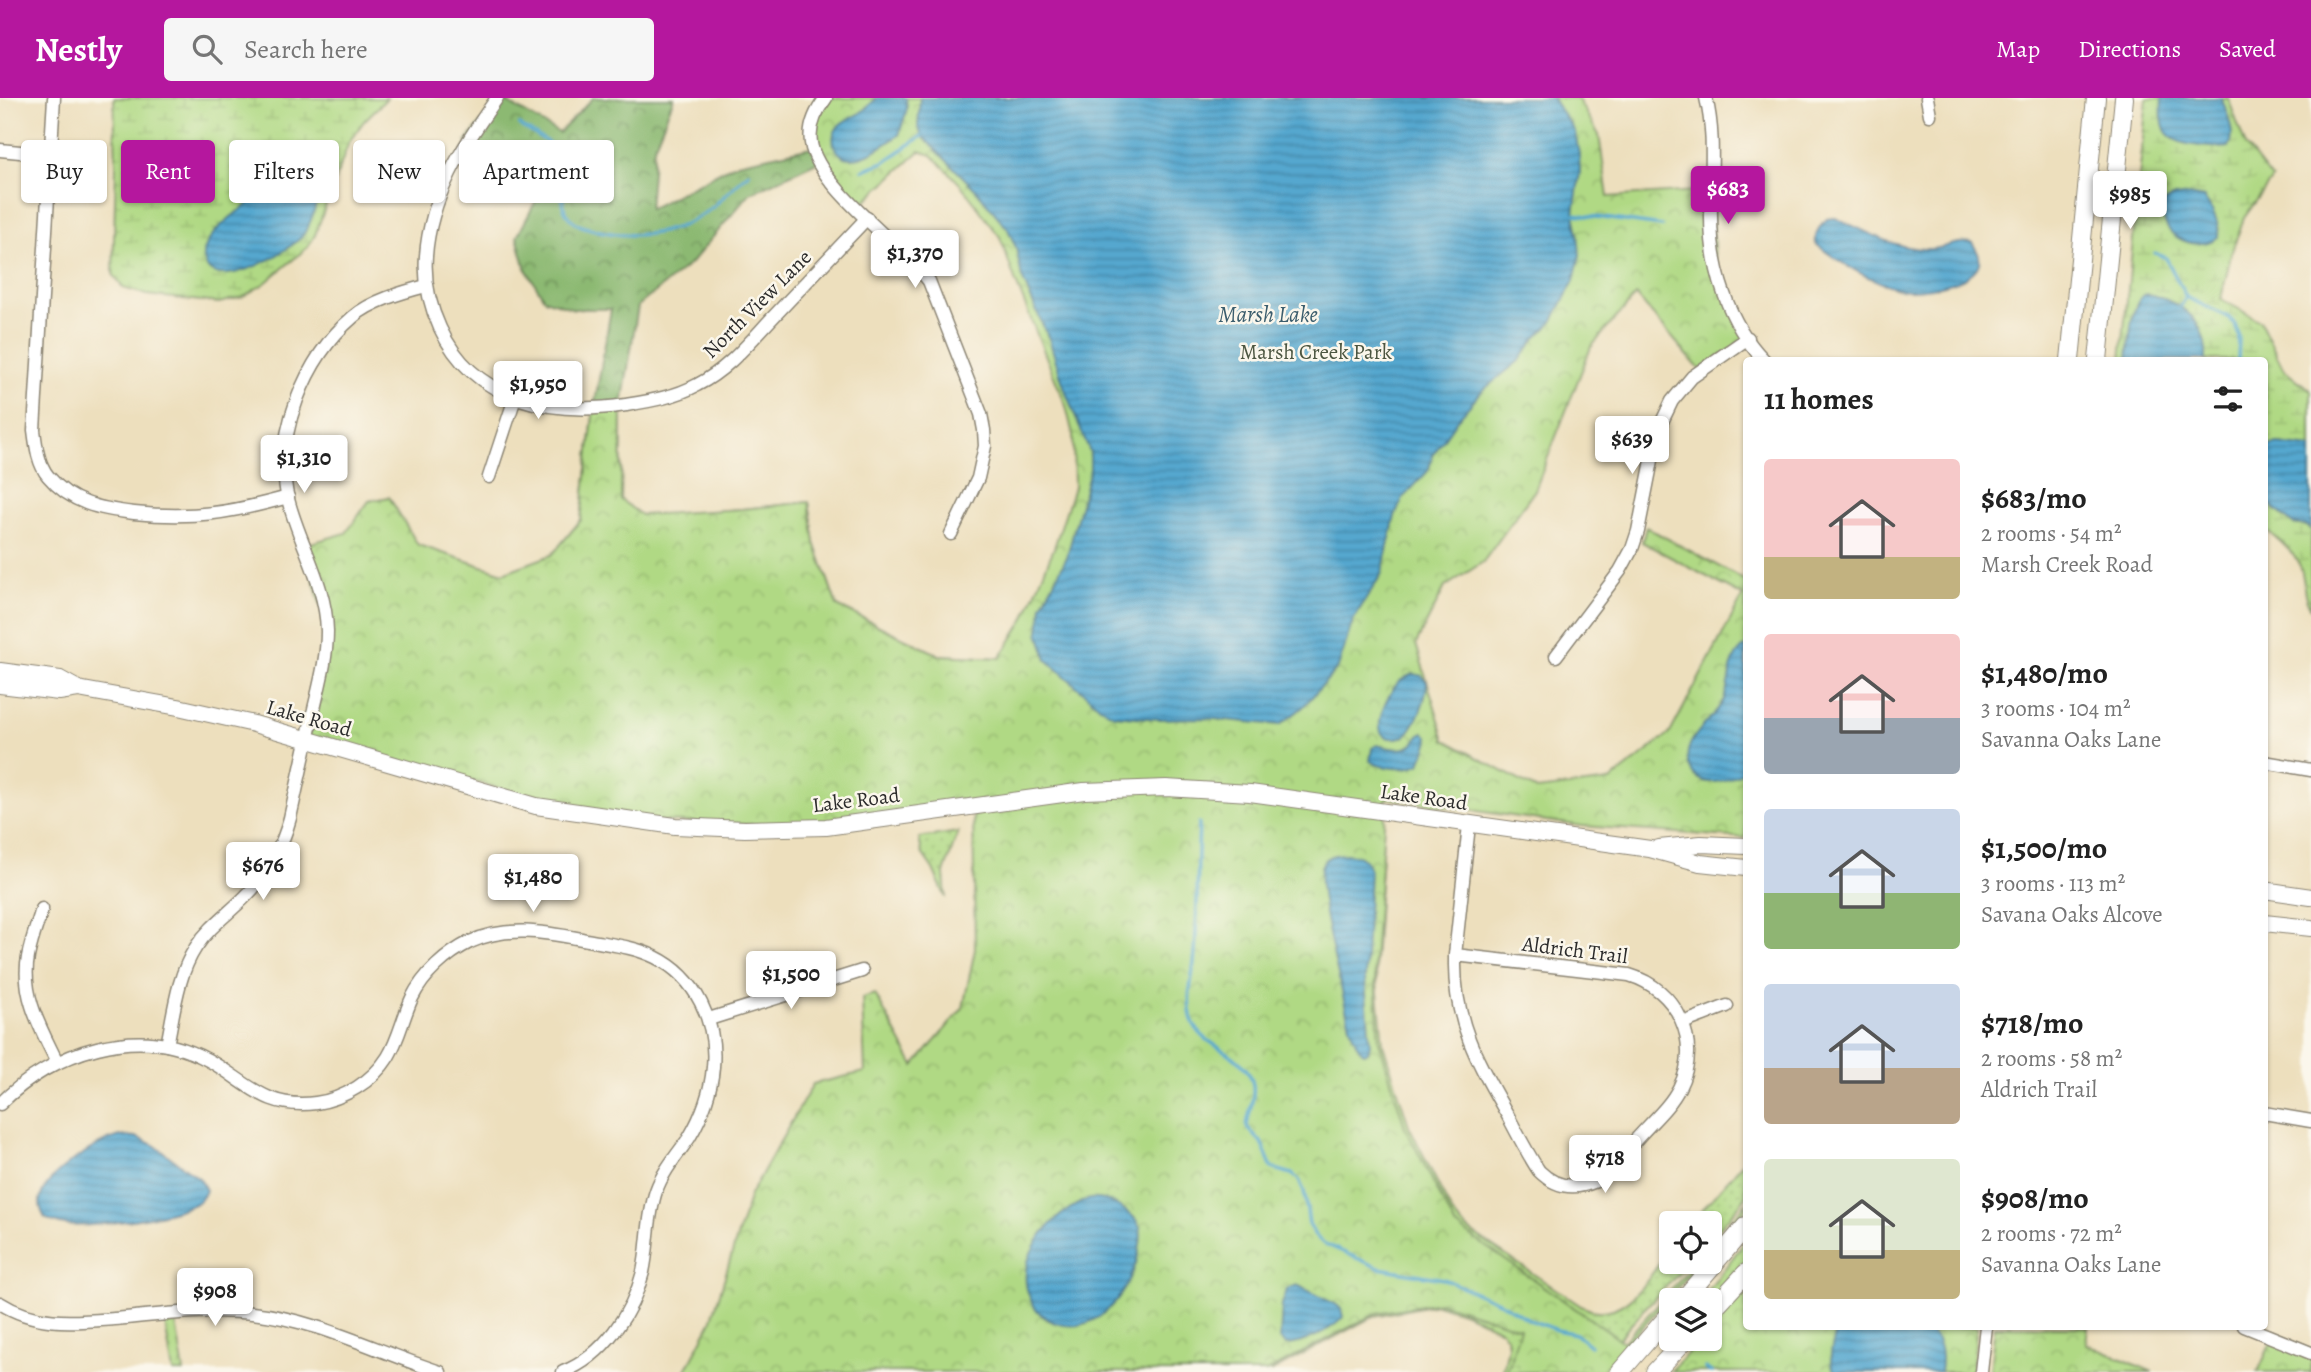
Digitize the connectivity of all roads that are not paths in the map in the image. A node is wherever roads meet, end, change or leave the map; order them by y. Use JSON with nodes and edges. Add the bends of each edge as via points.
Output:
{"nodes":[{"id":1,"x":54,"y":98,"type":"edge"},
{"id":2,"x":497,"y":98,"type":"edge"},
{"id":3,"x":826,"y":98,"type":"edge"},
{"id":4,"x":1706,"y":98,"type":"edge"},
{"id":5,"x":1927,"y":98,"type":"edge"},
{"id":6,"x":2096,"y":98,"type":"edge"},
{"id":7,"x":2124,"y":98,"type":"edge"},
{"id":8,"x":1930,"y":115,"type":"dead end"},
{"id":9,"x":51,"y":140,"type":"edge"},
{"id":10,"x":0,"y":150,"type":"edge"},
{"id":11,"x":21,"y":152,"type":"edge"},
{"id":12,"x":47,"y":203,"type":"edge"},
{"id":13,"x":867,"y":218,"type":"junction"},
{"id":14,"x":426,"y":286,"type":"junction"},
{"id":15,"x":1748,"y":338,"type":"junction"},
{"id":16,"x":1762,"y":357,"type":"edge"},
{"id":17,"x":2070,"y":357,"type":"edge"},
{"id":18,"x":2098,"y":357,"type":"edge"},
{"id":19,"x":515,"y":398,"type":"junction"},
{"id":20,"x":489,"y":477,"type":"dead end"},
{"id":21,"x":288,"y":497,"type":"junction"},
{"id":22,"x":951,"y":534,"type":"dead end"},
{"id":23,"x":1556,"y":656,"type":"dead end"},
{"id":24,"x":0,"y":671,"type":"edge"},
{"id":25,"x":0,"y":685,"type":"edge"},
{"id":26,"x":78,"y":689,"type":"junction"},
{"id":27,"x":308,"y":739,"type":"junction"},
{"id":28,"x":2268,"y":763,"type":"edge"},
{"id":29,"x":2311,"y":770,"type":"edge"},
{"id":30,"x":1469,"y":825,"type":"junction"},
{"id":31,"x":1743,"y":846,"type":"edge"},
{"id":32,"x":1650,"y":849,"type":"junction"},
{"id":33,"x":1743,"y":868,"type":"edge"},
{"id":34,"x":2268,"y":891,"type":"edge"},
{"id":35,"x":2311,"y":897,"type":"edge"},
{"id":36,"x":42,"y":909,"type":"dead end"},
{"id":37,"x":2268,"y":923,"type":"edge"},
{"id":38,"x":2311,"y":928,"type":"edge"},
{"id":39,"x":1455,"y":955,"type":"junction"},
{"id":40,"x":862,"y":971,"type":"dead end"},
{"id":41,"x":1727,"y":1006,"type":"dead end"},
{"id":42,"x":709,"y":1019,"type":"junction"},
{"id":43,"x":1683,"y":1023,"type":"junction"},
{"id":44,"x":167,"y":1045,"type":"junction"},
{"id":45,"x":57,"y":1062,"type":"junction"},
{"id":46,"x":0,"y":1104,"type":"edge"},
{"id":47,"x":2268,"y":1114,"type":"edge"},
{"id":48,"x":2311,"y":1121,"type":"edge"},
{"id":49,"x":1743,"y":1230,"type":"edge"},
{"id":50,"x":1743,"y":1276,"type":"edge"},
{"id":51,"x":1693,"y":1288,"type":"edge"},
{"id":52,"x":1722,"y":1299,"type":"edge"},
{"id":53,"x":0,"y":1303,"type":"edge"},
{"id":54,"x":1659,"y":1327,"type":"edge"},
{"id":55,"x":1986,"y":1330,"type":"edge"},
{"id":56,"x":2254,"y":1330,"type":"edge"},
{"id":57,"x":1675,"y":1351,"type":"edge"},
{"id":58,"x":2311,"y":1353,"type":"edge"},
{"id":59,"x":440,"y":1372,"type":"edge"},
{"id":60,"x":563,"y":1372,"type":"edge"},
{"id":61,"x":1620,"y":1372,"type":"edge"},
{"id":62,"x":1655,"y":1372,"type":"edge"},
{"id":63,"x":1981,"y":1372,"type":"edge"}],
"edges":[{"from":1,"to":9,"type":"street"},
{"from":2,"to":14,"type":"street","name":"North View Lane","via":[[464,146],[439,199],[429,232]]},
{"from":3,"to":13,"type":"street","via":[[814,117],[812,147],[834,184]]},
{"from":4,"to":15,"type":"street","via":[[1712,126],[1715,267],[1733,315]]},
{"from":5,"to":8,"type":"street"},
{"from":6,"to":17,"type":"main road"},
{"from":7,"to":18,"type":"main road"},
{"from":10,"to":11,"type":"street"},
{"from":12,"to":21,"type":"street","via":[[34,430],[49,477],[70,496],[92,507],[163,516],[218,514]]},
{"from":13,"to":19,"type":"street","name":"North View Lane","via":[[728,365],[695,386],[654,400],[586,409]]},
{"from":13,"to":22,"type":"street","via":[[929,281],[981,414],[983,462]]},
{"from":14,"to":19,"type":"street","name":"North View Lane","via":[[444,338],[459,359],[476,376]]},
{"from":14,"to":21,"type":"street","via":[[399,293],[354,316],[320,355],[290,416],[284,470]]},
{"from":15,"to":16,"type":"street"},
{"from":15,"to":23,"type":"street","via":[[1692,377],[1672,401],[1658,430],[1632,549]]},
{"from":19,"to":20,"type":"street"},
{"from":21,"to":27,"type":"street","via":[[322,594],[327,629],[326,659]]},
{"from":24,"to":26,"type":"street","name":"Lake Road","via":[[60,679]]},
{"from":25,"to":26,"type":"street","name":"Lake Road","via":[[59,692]]},
{"from":26,"to":27,"type":"street","name":"Lake Road","via":[[178,707]]},
{"from":27,"to":30,"type":"street","name":"Lake Road","via":[[536,806],[675,826],[826,827],[1045,795],[1154,789],[1250,793]]},
{"from":27,"to":44,"type":"street","via":[[279,850],[256,885],[211,927],[195,949],[180,982]]},
{"from":28,"to":29,"type":"street"},
{"from":30,"to":32,"type":"street","name":"Lake Road"},
{"from":30,"to":39,"type":"street","name":"Aldrich Trail"},
{"from":31,"to":32,"type":"street","name":"Lake Road"},
{"from":32,"to":33,"type":"street","name":"Lake Road","via":[[1700,863]]},
{"from":34,"to":35,"type":"street"},
{"from":36,"to":45,"type":"street","via":[[28,957],[27,983],[33,1009]]},
{"from":37,"to":38,"type":"street"},
{"from":39,"to":43,"type":"street","name":"Aldrich Trail","via":[[1637,978],[1664,994]]},
{"from":39,"to":43,"type":"street","name":"Aldrich Trail","via":[[1459,1008],[1474,1054],[1535,1166],[1562,1185],[1583,1185],[1601,1177],[1672,1099],[1687,1064]]},
{"from":40,"to":42,"type":"street"},
{"from":41,"to":43,"type":"street"},
{"from":42,"to":44,"type":"street","via":[[688,981],[656,957],[635,949],[530,931],[493,934],[470,942],[440,963],[412,997],[396,1040],[378,1070],[333,1099],[301,1104],[266,1098],[208,1060]]},
{"from":42,"to":60,"type":"street","via":[[714,1063],[711,1085],[696,1125],[661,1177],[652,1202],[644,1269],[634,1302],[614,1333]]},
{"from":44,"to":45,"type":"street","via":[[116,1045]]},
{"from":45,"to":46,"type":"street"},
{"from":47,"to":48,"type":"street"},
{"from":49,"to":51,"type":"main road"},
{"from":50,"to":52,"type":"main road"},
{"from":53,"to":59,"type":"street","via":[[27,1316],[61,1322],[211,1311],[252,1313],[310,1324]]},
{"from":54,"to":61,"type":"main road"},
{"from":55,"to":63,"type":"street"},
{"from":56,"to":58,"type":"street"},
{"from":57,"to":62,"type":"main road"}]}
